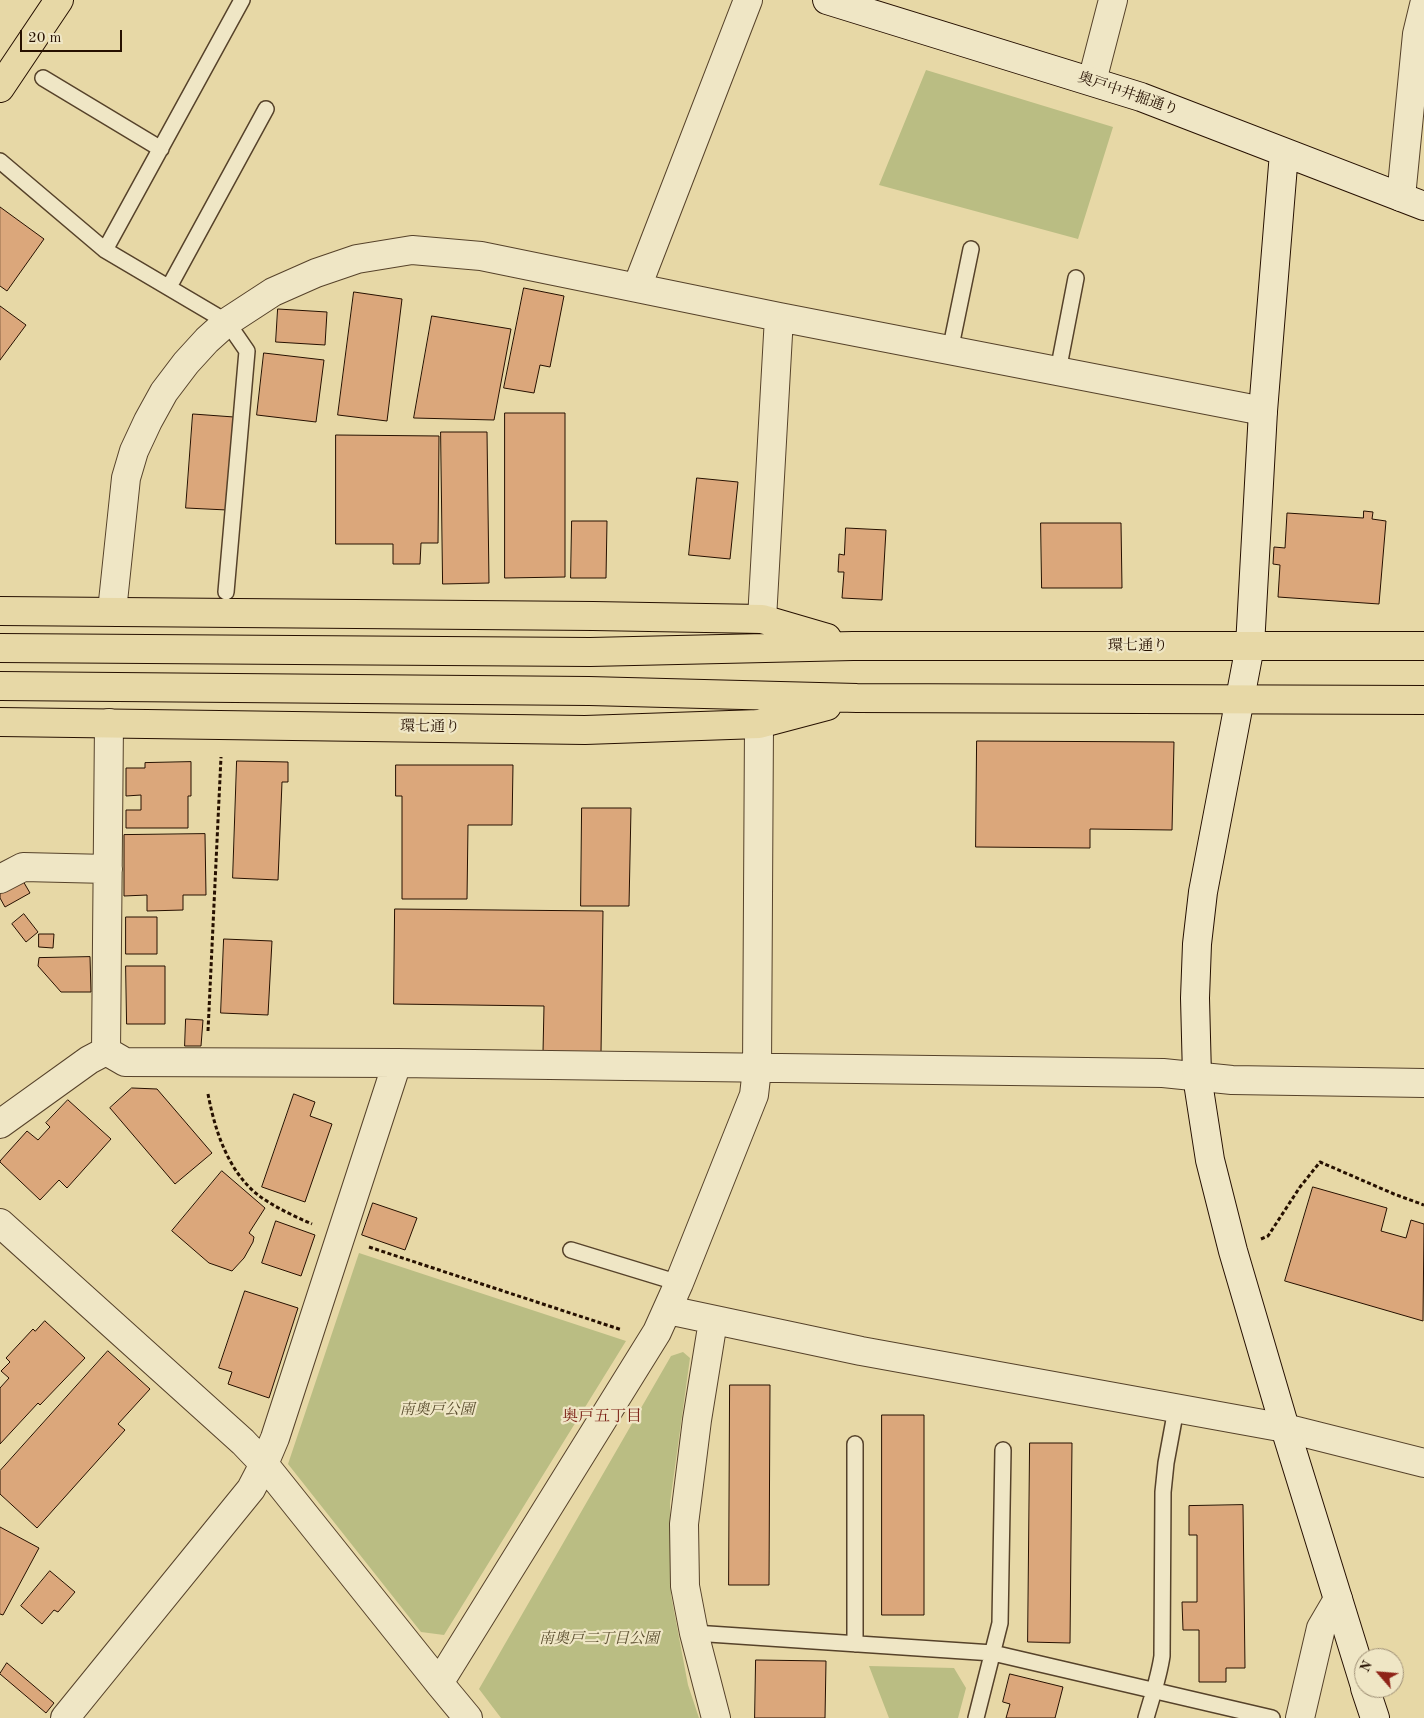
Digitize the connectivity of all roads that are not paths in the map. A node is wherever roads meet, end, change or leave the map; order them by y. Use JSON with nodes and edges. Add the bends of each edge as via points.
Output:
{"nodes":[{"id":1,"x":59,"y":0,"type":"edge"},
{"id":2,"x":242,"y":0,"type":"edge"},
{"id":3,"x":748,"y":0,"type":"edge"},
{"id":4,"x":827,"y":0,"type":"edge"},
{"id":5,"x":1113,"y":0,"type":"edge"},
{"id":6,"x":1424,"y":5,"type":"edge"},
{"id":7,"x":43,"y":78,"type":"dead end"},
{"id":8,"x":1092,"y":81,"type":"junction"},
{"id":9,"x":0,"y":88,"type":"edge"},
{"id":10,"x":266,"y":109,"type":"dead end"},
{"id":11,"x":161,"y":149,"type":"junction"},
{"id":12,"x":1284,"y":153,"type":"junction"},
{"id":13,"x":0,"y":161,"type":"edge"},
{"id":14,"x":1413,"y":201,"type":"edge"},
{"id":15,"x":971,"y":249,"type":"dead end"},
{"id":16,"x":106,"y":250,"type":"junction"},
{"id":17,"x":1076,"y":278,"type":"dead end"},
{"id":18,"x":168,"y":287,"type":"junction"},
{"id":19,"x":637,"y":287,"type":"junction"},
{"id":20,"x":779,"y":317,"type":"junction"},
{"id":21,"x":227,"y":322,"type":"junction"},
{"id":22,"x":950,"y":351,"type":"junction"},
{"id":23,"x":1058,"y":371,"type":"junction"},
{"id":24,"x":1263,"y":411,"type":"junction"},
{"id":25,"x":226,"y":592,"type":"dead end"},
{"id":26,"x":0,"y":611,"type":"edge"},
{"id":27,"x":112,"y":611,"type":"junction"},
{"id":28,"x":762,"y":619,"type":"junction"},
{"id":29,"x":853,"y":646,"type":"junction"},
{"id":30,"x":1250,"y":646,"type":"junction"},
{"id":31,"x":1424,"y":646,"type":"edge"},
{"id":32,"x":0,"y":648,"type":"edge"},
{"id":33,"x":0,"y":686,"type":"edge"},
{"id":34,"x":857,"y":698,"type":"junction"},
{"id":35,"x":1240,"y":698,"type":"junction"},
{"id":36,"x":1424,"y":700,"type":"edge"},
{"id":37,"x":0,"y":722,"type":"edge"},
{"id":38,"x":109,"y":723,"type":"junction"},
{"id":39,"x":759,"y":724,"type":"junction"},
{"id":40,"x":108,"y":869,"type":"junction"},
{"id":41,"x":0,"y":879,"type":"edge"},
{"id":42,"x":106,"y":1051,"type":"junction"},
{"id":43,"x":396,"y":1063,"type":"junction"},
{"id":44,"x":757,"y":1069,"type":"junction"},
{"id":45,"x":1196,"y":1076,"type":"junction"},
{"id":46,"x":1424,"y":1083,"type":"edge"},
{"id":47,"x":0,"y":1124,"type":"edge"},
{"id":48,"x":0,"y":1223,"type":"edge"},
{"id":49,"x":571,"y":1250,"type":"dead end"},
{"id":50,"x":680,"y":1282,"type":"junction"},
{"id":51,"x":668,"y":1310,"type":"junction"},
{"id":52,"x":713,"y":1320,"type":"junction"},
{"id":53,"x":1176,"y":1408,"type":"junction"},
{"id":54,"x":1284,"y":1428,"type":"junction"},
{"id":55,"x":856,"y":1444,"type":"dead end"},
{"id":56,"x":1003,"y":1450,"type":"dead end"},
{"id":57,"x":1424,"y":1463,"type":"edge"},
{"id":58,"x":264,"y":1464,"type":"junction"},
{"id":59,"x":1338,"y":1599,"type":"junction"},
{"id":60,"x":694,"y":1633,"type":"junction"},
{"id":61,"x":855,"y":1644,"type":"junction"},
{"id":62,"x":1354,"y":1651,"type":"edge"},
{"id":63,"x":993,"y":1653,"type":"junction"},
{"id":64,"x":440,"y":1683,"type":"junction"},
{"id":65,"x":1153,"y":1691,"type":"junction"},
{"id":66,"x":1368,"y":1698,"type":"edge"},
{"id":67,"x":65,"y":1718,"type":"edge"},
{"id":68,"x":468,"y":1718,"type":"edge"},
{"id":69,"x":716,"y":1718,"type":"edge"},
{"id":70,"x":976,"y":1718,"type":"edge"},
{"id":71,"x":1146,"y":1718,"type":"edge"},
{"id":72,"x":1272,"y":1718,"type":"edge"},
{"id":73,"x":1300,"y":1718,"type":"edge"},
{"id":74,"x":1375,"y":1718,"type":"edge"}],
"edges":[{"from":1,"to":9,"type":"main road"},
{"from":2,"to":11,"type":"lane"},
{"from":3,"to":19,"type":"street"},
{"from":4,"to":8,"type":"street","name":"奥戸中井掘通り"},
{"from":5,"to":8,"type":"street"},
{"from":6,"to":14,"type":"street","via":[[1417,34]]},
{"from":7,"to":11,"type":"lane"},
{"from":8,"to":12,"type":"street","name":"奥戸中井掘通り"},
{"from":10,"to":18,"type":"lane"},
{"from":11,"to":16,"type":"lane"},
{"from":12,"to":14,"type":"street","name":"奥戸中井掘通り"},
{"from":12,"to":24,"type":"street"},
{"from":13,"to":16,"type":"lane"},
{"from":15,"to":22,"type":"lane"},
{"from":16,"to":18,"type":"lane"},
{"from":17,"to":23,"type":"lane"},
{"from":18,"to":21,"type":"lane"},
{"from":19,"to":20,"type":"street"},
{"from":19,"to":21,"type":"street","via":[[481,256],[412,250],[357,259],[316,273],[272,292]]},
{"from":20,"to":22,"type":"street"},
{"from":20,"to":28,"type":"street"},
{"from":21,"to":25,"type":"lane","via":[[247,351]]},
{"from":21,"to":27,"type":"street","via":[[186,363],[164,392],[134,451],[126,478]]},
{"from":22,"to":23,"type":"street"},
{"from":23,"to":24,"type":"street"},
{"from":24,"to":30,"type":"street"},
{"from":26,"to":27,"type":"main road","name":"環七通り"},
{"from":27,"to":28,"type":"main road","name":"環七通り"},
{"from":28,"to":29,"type":"main road","name":"環七通り"},
{"from":29,"to":30,"type":"main road","name":"環七通り"},
{"from":29,"to":32,"type":"main road","name":"環七通り","via":[[590,652]]},
{"from":30,"to":31,"type":"main road","name":"環七通り"},
{"from":30,"to":35,"type":"street"},
{"from":33,"to":34,"type":"main road","name":"環七通り","via":[[589,691]]},
{"from":34,"to":35,"type":"main road","name":"環七通り"},
{"from":34,"to":39,"type":"main road","name":"環七通り"},
{"from":35,"to":36,"type":"main road","name":"環七通り"},
{"from":35,"to":45,"type":"street","via":[[1203,892],[1194,998]]},
{"from":37,"to":38,"type":"main road","name":"環七通り"},
{"from":38,"to":39,"type":"main road","name":"環七通り","via":[[585,730]]},
{"from":38,"to":40,"type":"street"},
{"from":39,"to":44,"type":"street"},
{"from":40,"to":41,"type":"street","via":[[23,867]]},
{"from":40,"to":42,"type":"street"},
{"from":42,"to":43,"type":"street","via":[[124,1062]]},
{"from":42,"to":47,"type":"street"},
{"from":43,"to":44,"type":"street"},
{"from":43,"to":58,"type":"street"},
{"from":44,"to":45,"type":"street"},
{"from":44,"to":50,"type":"street","via":[[754,1095]]},
{"from":45,"to":46,"type":"street","via":[[1232,1080]]},
{"from":45,"to":54,"type":"street","via":[[1210,1160]]},
{"from":48,"to":58,"type":"street"},
{"from":49,"to":50,"type":"lane"},
{"from":50,"to":51,"type":"street"},
{"from":51,"to":52,"type":"street"},
{"from":51,"to":64,"type":"street"},
{"from":52,"to":53,"type":"street"},
{"from":52,"to":60,"type":"street","via":[[684,1524],[685,1586]]},
{"from":53,"to":54,"type":"street"},
{"from":53,"to":65,"type":"lane","via":[[1163,1492],[1162,1656]]},
{"from":54,"to":57,"type":"street"},
{"from":54,"to":59,"type":"street"},
{"from":55,"to":61,"type":"lane"},
{"from":56,"to":63,"type":"lane","via":[[1000,1623]]},
{"from":58,"to":64,"type":"street"},
{"from":58,"to":67,"type":"street","via":[[251,1489]]},
{"from":59,"to":62,"type":"street"},
{"from":59,"to":73,"type":"street","via":[[1321,1628]]},
{"from":60,"to":61,"type":"lane"},
{"from":60,"to":69,"type":"street"},
{"from":61,"to":63,"type":"lane"},
{"from":63,"to":65,"type":"lane"},
{"from":63,"to":70,"type":"lane"},
{"from":64,"to":68,"type":"street"},
{"from":65,"to":71,"type":"lane"},
{"from":65,"to":72,"type":"lane"},
{"from":66,"to":74,"type":"street"}]}
